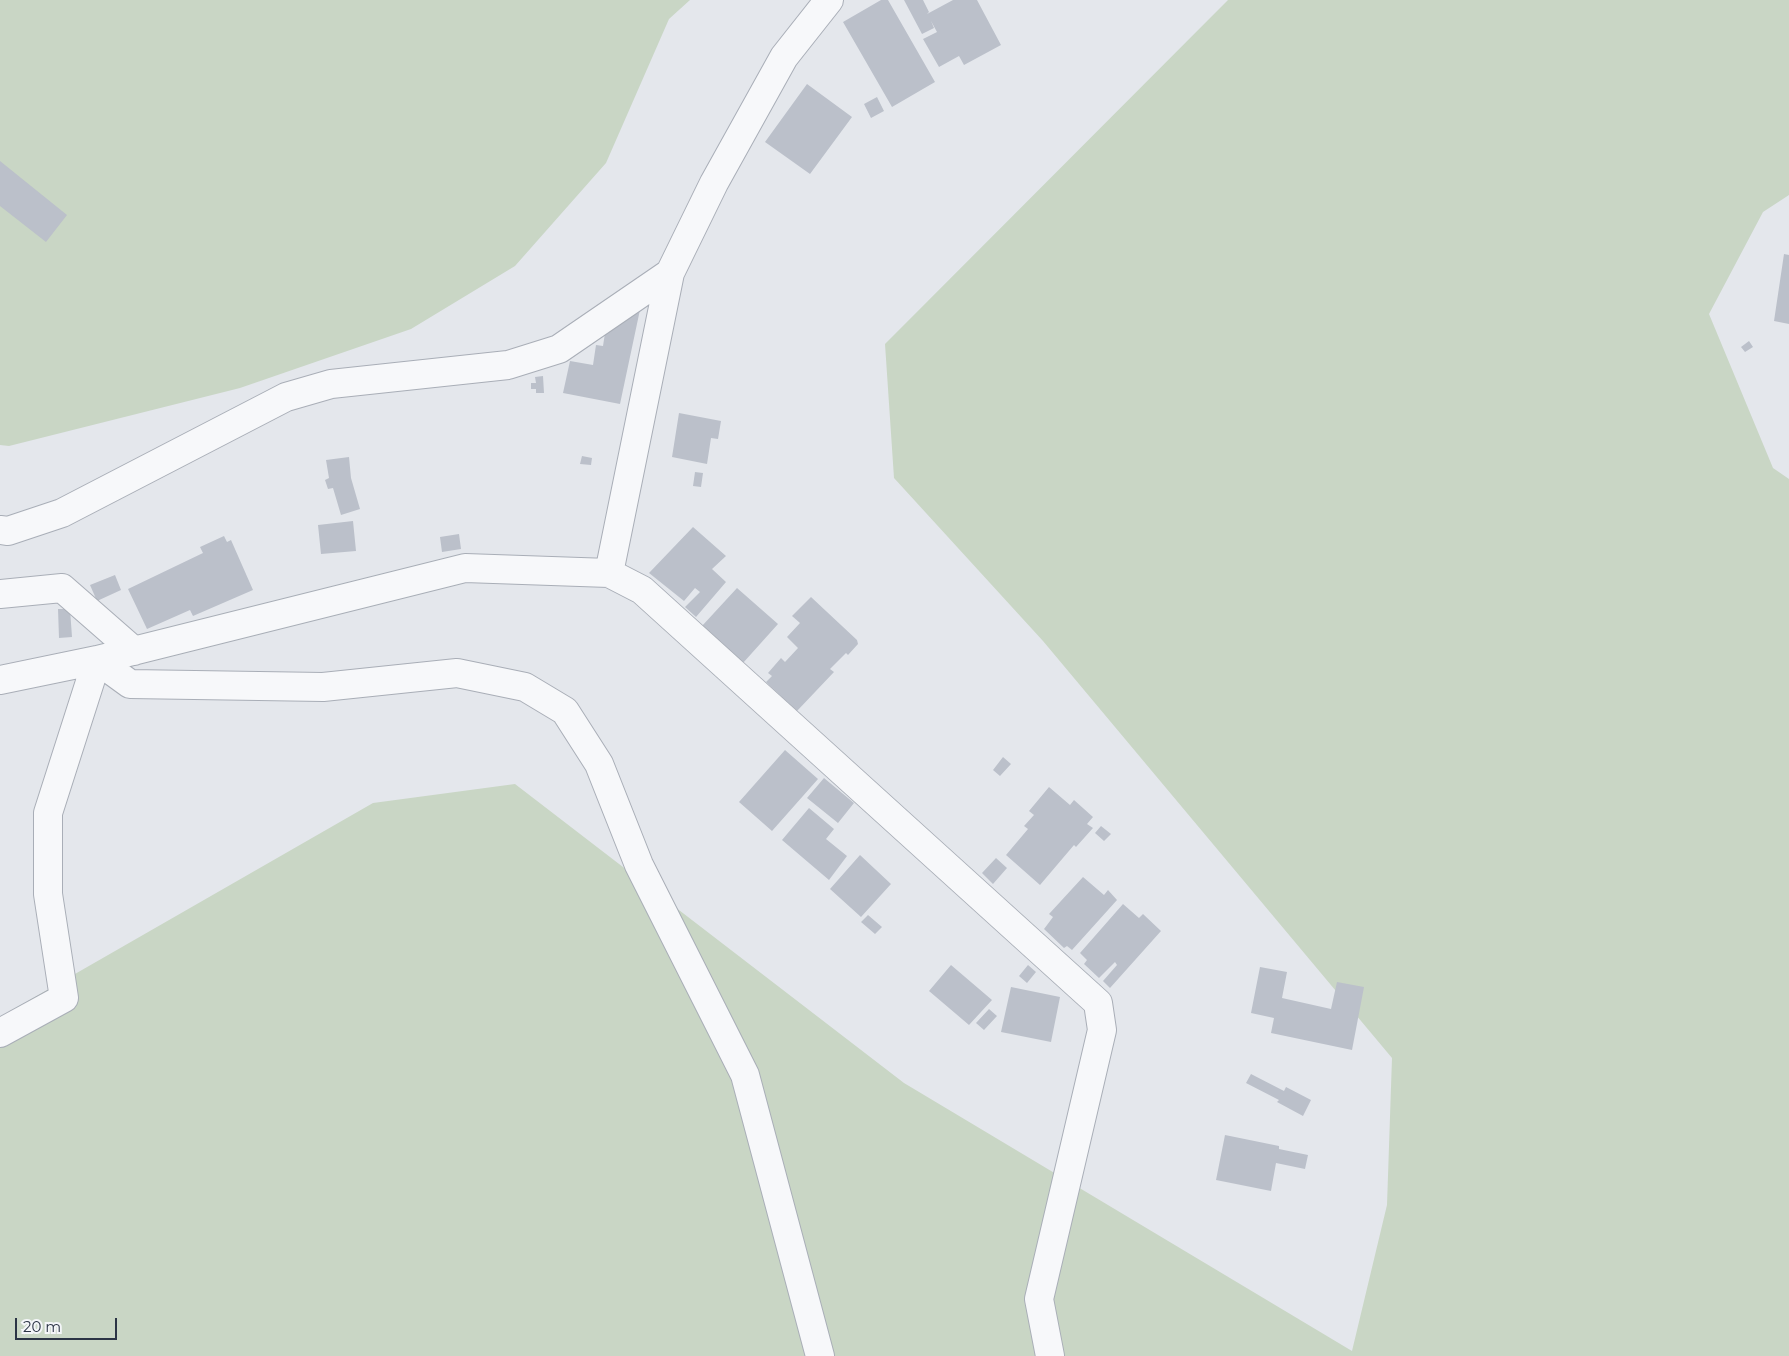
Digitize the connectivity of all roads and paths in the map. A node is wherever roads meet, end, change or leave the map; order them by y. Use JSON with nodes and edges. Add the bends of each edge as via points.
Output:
{"nodes":[{"id":1,"x":829,"y":0,"type":"edge"},
{"id":2,"x":670,"y":273,"type":"junction"},
{"id":3,"x":0,"y":530,"type":"edge"},
{"id":4,"x":609,"y":573,"type":"junction"},
{"id":5,"x":0,"y":594,"type":"edge"},
{"id":6,"x":134,"y":651,"type":"junction"},
{"id":7,"x":97,"y":660,"type":"junction"},
{"id":8,"x":0,"y":680,"type":"edge"},
{"id":9,"x":0,"y":1034,"type":"edge"},
{"id":10,"x":820,"y":1356,"type":"edge"},
{"id":11,"x":1050,"y":1356,"type":"edge"}],
"edges":[{"from":1,"to":2,"type":"street","via":[[784,57],[714,183]]},
{"from":2,"to":3,"type":"street","via":[[560,349],[508,365],[331,384],[286,397],[62,513],[8,531]]},
{"from":2,"to":4,"type":"street"},
{"from":4,"to":6,"type":"street","via":[[465,568]]},
{"from":4,"to":11,"type":"street","via":[[642,590],[1098,1003],[1102,1030],[1039,1299]]},
{"from":5,"to":6,"type":"street","via":[[62,588]]},
{"from":6,"to":7,"type":"street"},
{"from":7,"to":8,"type":"street"},
{"from":7,"to":9,"type":"street","via":[[48,812],[48,894],[64,998]]},
{"from":7,"to":10,"type":"street","via":[[130,684],[323,687],[457,673],[525,687],[565,711],[599,764],[639,865],[745,1075]]}]}
